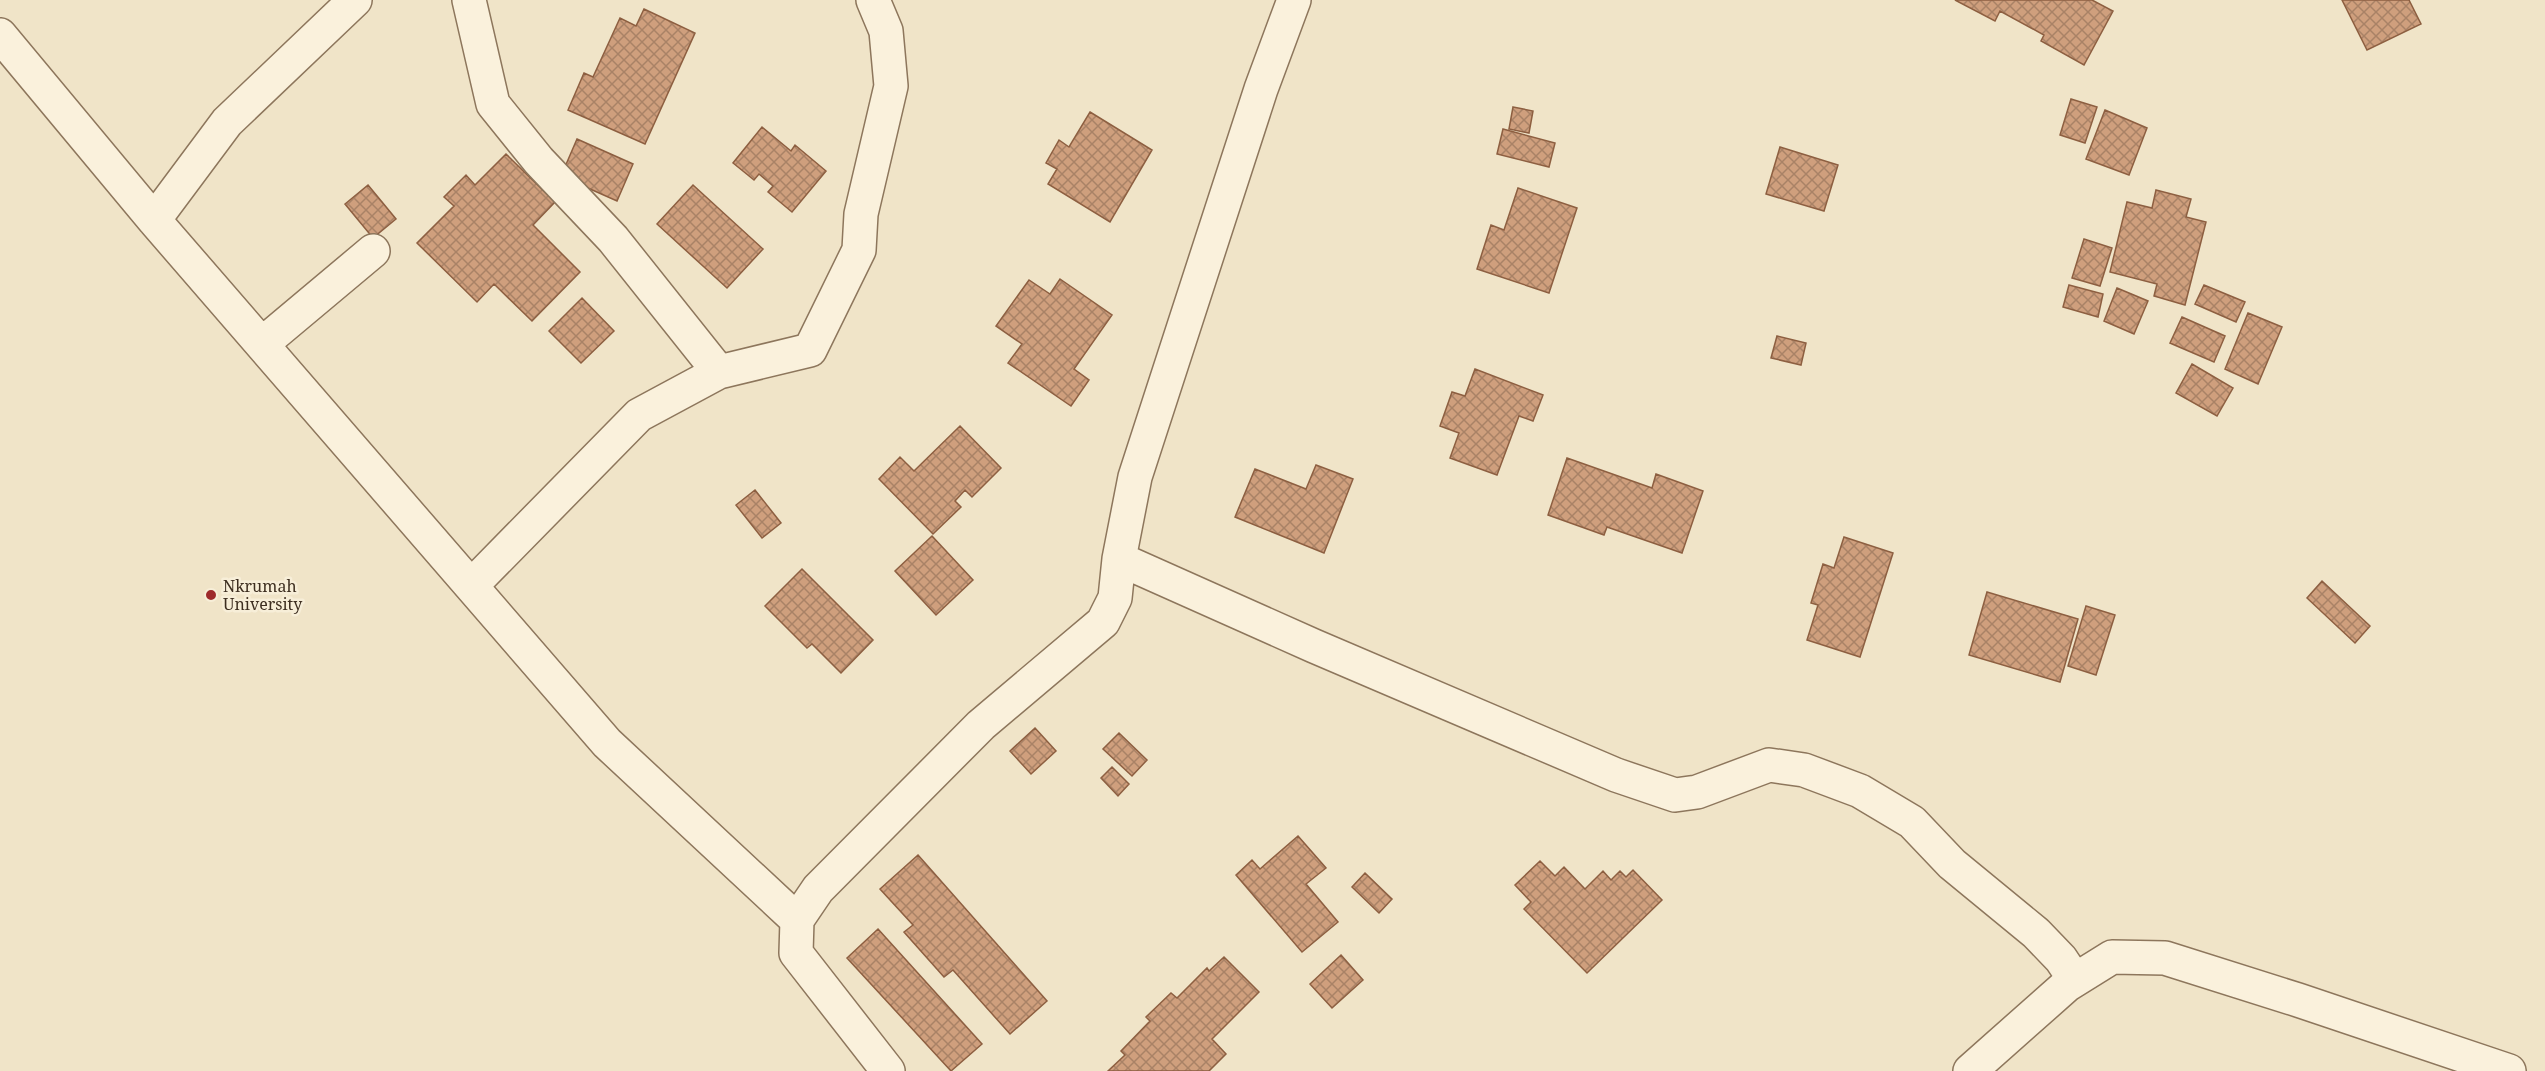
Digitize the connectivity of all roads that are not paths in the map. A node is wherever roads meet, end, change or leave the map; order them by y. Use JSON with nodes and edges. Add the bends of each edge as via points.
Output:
{"nodes":[{"id":1,"x":355,"y":0,"type":"edge"},
{"id":2,"x":469,"y":0,"type":"edge"},
{"id":3,"x":873,"y":0,"type":"edge"},
{"id":4,"x":1294,"y":0,"type":"edge"},
{"id":5,"x":0,"y":35,"type":"edge"},
{"id":6,"x":154,"y":220,"type":"junction"},
{"id":7,"x":373,"y":250,"type":"dead end"},
{"id":8,"x":262,"y":344,"type":"junction"},
{"id":9,"x":719,"y":372,"type":"junction"},
{"id":10,"x":1119,"y":558,"type":"junction"},
{"id":11,"x":471,"y":586,"type":"junction"},
{"id":12,"x":797,"y":920,"type":"junction"},
{"id":13,"x":2075,"y":980,"type":"junction"},
{"id":14,"x":888,"y":1071,"type":"edge"},
{"id":15,"x":1970,"y":1071,"type":"edge"},
{"id":16,"x":2509,"y":1071,"type":"edge"}],
"edges":[{"from":1,"to":6,"type":"street","via":[[227,122]]},
{"from":2,"to":9,"type":"street","via":[[493,104],[539,161],[613,239]]},
{"from":3,"to":9,"type":"street","via":[[886,31],[891,86],[861,214],[859,250],[810,350]]},
{"from":4,"to":10,"type":"street","via":[[1260,89],[1135,477]]},
{"from":5,"to":6,"type":"street"},
{"from":6,"to":8,"type":"street"},
{"from":7,"to":8,"type":"street"},
{"from":8,"to":11,"type":"street"},
{"from":9,"to":11,"type":"street","via":[[639,415]]},
{"from":10,"to":12,"type":"street","via":[[1115,598],[1103,622],[981,724],[818,889]]},
{"from":10,"to":13,"type":"street","via":[[1616,775],[1675,795],[1697,792],[1769,765],[1804,770],[1860,791],[1912,822],[1952,864],[2036,933]]},
{"from":11,"to":12,"type":"street","via":[[607,743]]},
{"from":12,"to":14,"type":"street","via":[[796,953]]},
{"from":13,"to":15,"type":"street"},
{"from":13,"to":16,"type":"street","via":[[2112,957],[2165,958]]}]}
